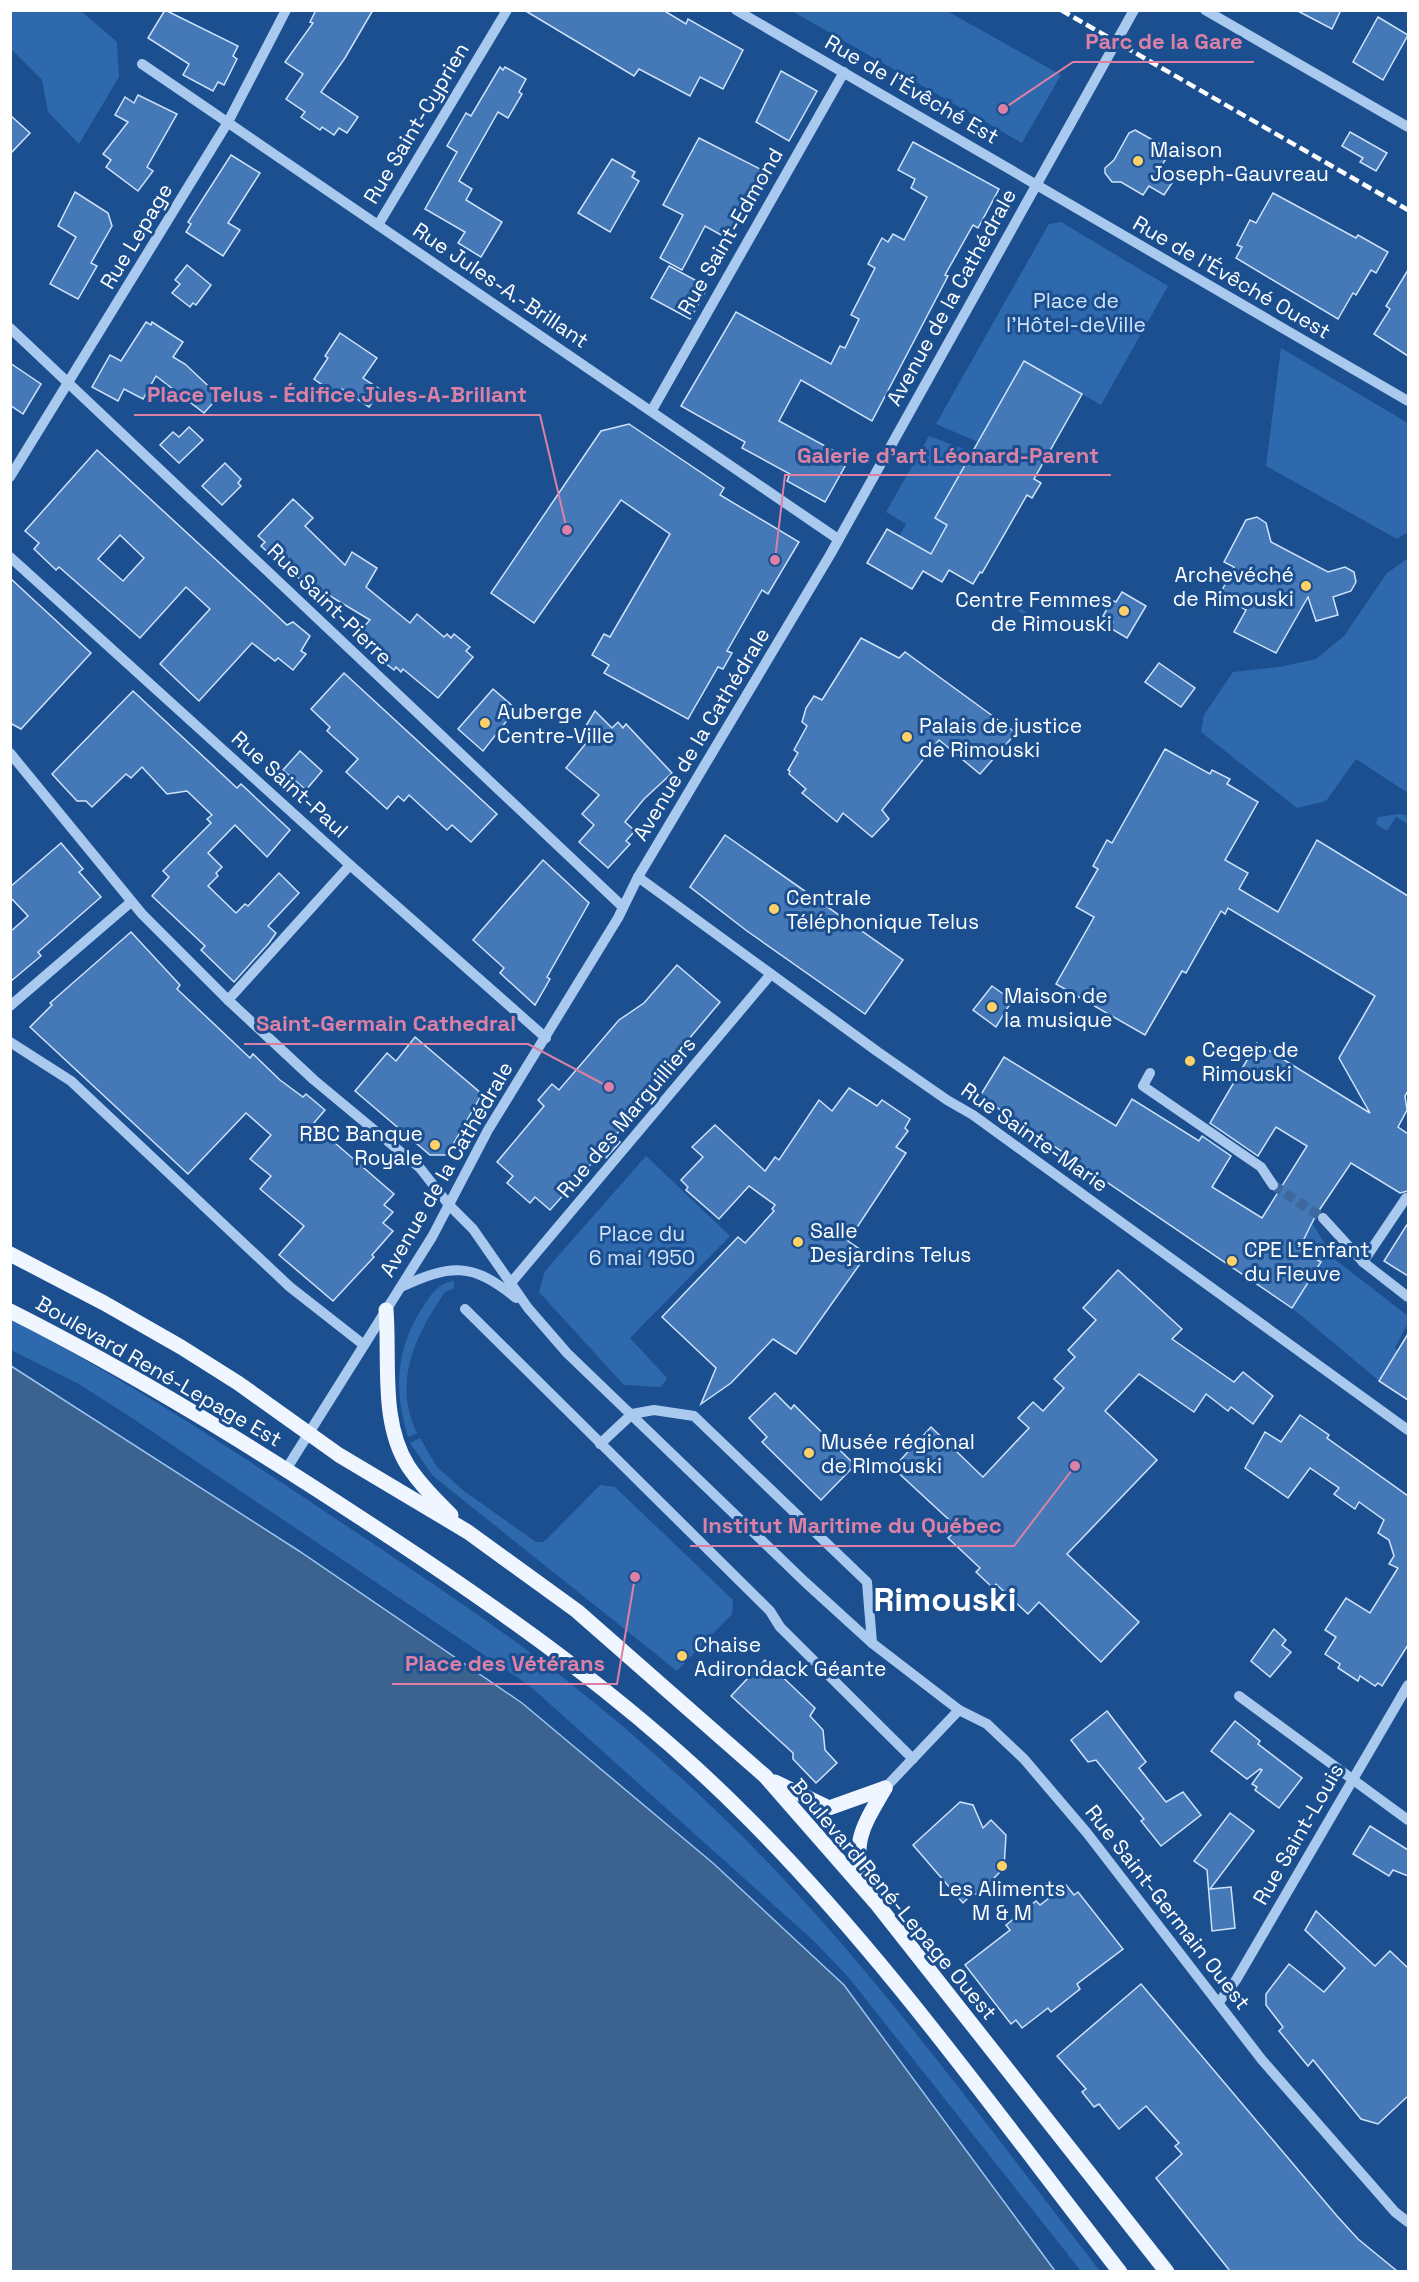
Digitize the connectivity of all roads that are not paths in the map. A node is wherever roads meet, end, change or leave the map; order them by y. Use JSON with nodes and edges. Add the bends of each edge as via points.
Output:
{"nodes":[{"id":1,"x":286,"y":10,"type":"edge"},
{"id":2,"x":507,"y":10,"type":"edge"},
{"id":3,"x":736,"y":10,"type":"edge"},
{"id":4,"x":1134,"y":10,"type":"edge"},
{"id":5,"x":1205,"y":10,"type":"edge"},
{"id":6,"x":142,"y":64,"type":"dead end"},
{"id":7,"x":844,"y":72,"type":"junction"},
{"id":8,"x":228,"y":122,"type":"junction"},
{"id":9,"x":1408,"y":127,"type":"edge"},
{"id":10,"x":1036,"y":185,"type":"junction"},
{"id":11,"x":378,"y":225,"type":"junction"},
{"id":12,"x":10,"y":328,"type":"edge"},
{"id":13,"x":70,"y":383,"type":"junction"},
{"id":14,"x":1408,"y":401,"type":"edge"},
{"id":15,"x":652,"y":410,"type":"junction"},
{"id":16,"x":10,"y":477,"type":"edge"},
{"id":17,"x":838,"y":539,"type":"junction"},
{"id":18,"x":10,"y":557,"type":"edge"},
{"id":19,"x":10,"y":753,"type":"edge"},
{"id":20,"x":350,"y":865,"type":"junction"},
{"id":21,"x":638,"y":877,"type":"junction"},
{"id":22,"x":131,"y":903,"type":"junction"},
{"id":23,"x":623,"y":907,"type":"junction"},
{"id":24,"x":771,"y":974,"type":"junction"},
{"id":25,"x":228,"y":1000,"type":"junction"},
{"id":26,"x":10,"y":1006,"type":"edge"},
{"id":27,"x":546,"y":1038,"type":"junction"},
{"id":28,"x":10,"y":1042,"type":"edge"},
{"id":29,"x":1150,"y":1072,"type":"dead end"},
{"id":30,"x":1273,"y":1185,"type":"tunnel mouth"},
{"id":31,"x":1406,"y":1198,"type":"dead end"},
{"id":32,"x":449,"y":1205,"type":"junction"},
{"id":33,"x":1323,"y":1218,"type":"tunnel mouth"},
{"id":34,"x":10,"y":1254,"type":"edge"},
{"id":35,"x":1363,"y":1262,"type":"junction"},
{"id":36,"x":510,"y":1284,"type":"junction"},
{"id":37,"x":401,"y":1287,"type":"junction"},
{"id":38,"x":1408,"y":1297,"type":"edge"},
{"id":39,"x":528,"y":1308,"type":"junction"},
{"id":40,"x":465,"y":1309,"type":"dead end"},
{"id":41,"x":386,"y":1310,"type":"junction"},
{"id":42,"x":10,"y":1311,"type":"edge"},
{"id":43,"x":364,"y":1345,"type":"junction"},
{"id":44,"x":632,"y":1414,"type":"junction"},
{"id":45,"x":1408,"y":1430,"type":"edge"},
{"id":46,"x":308,"y":1435,"type":"junction"},
{"id":47,"x":600,"y":1444,"type":"junction"},
{"id":48,"x":287,"y":1468,"type":"junction"},
{"id":49,"x":468,"y":1532,"type":"junction"},
{"id":50,"x":872,"y":1643,"type":"junction"},
{"id":51,"x":1408,"y":1685,"type":"edge"},
{"id":52,"x":1239,"y":1696,"type":"dead end"},
{"id":53,"x":959,"y":1710,"type":"junction"},
{"id":54,"x":913,"y":1759,"type":"junction"},
{"id":55,"x":765,"y":1776,"type":"junction"},
{"id":56,"x":1353,"y":1779,"type":"junction"},
{"id":57,"x":885,"y":1788,"type":"junction"},
{"id":58,"x":1408,"y":1820,"type":"edge"},
{"id":59,"x":861,"y":1884,"type":"junction"},
{"id":60,"x":1219,"y":2002,"type":"junction"},
{"id":61,"x":1408,"y":2222,"type":"edge"},
{"id":62,"x":1120,"y":2271,"type":"edge"},
{"id":63,"x":1167,"y":2271,"type":"edge"}],
"edges":[{"from":1,"to":8,"type":"street","name":"Rue Lepage"},
{"from":2,"to":11,"type":"street","name":"Rue Saint-Cyprien"},
{"from":3,"to":7,"type":"street","name":"Rue de l'Évêché Est"},
{"from":4,"to":10,"type":"street","name":"Avenue de la Cathédrale"},
{"from":5,"to":9,"type":"street"},
{"from":6,"to":8,"type":"street","name":"Rue Jules-A.-Brillant"},
{"from":7,"to":10,"type":"street","name":"Rue de l'Évêché Est"},
{"from":7,"to":15,"type":"street","name":"Rue Saint-Edmond"},
{"from":8,"to":11,"type":"street","name":"Rue Jules-A.-Brillant"},
{"from":8,"to":13,"type":"street","name":"Rue Lepage"},
{"from":10,"to":14,"type":"street","name":"Rue de l'Évêché Ouest"},
{"from":10,"to":17,"type":"street","name":"Avenue de la Cathédrale"},
{"from":11,"to":15,"type":"street","name":"Rue Jules-A.-Brillant"},
{"from":12,"to":13,"type":"street","name":"Rue Saint-Pierre"},
{"from":13,"to":16,"type":"street","name":"Rue Lepage"},
{"from":13,"to":23,"type":"street","name":"Rue Saint-Pierre"},
{"from":15,"to":17,"type":"street","name":"Rue Jules-A.-Brillant"},
{"from":17,"to":21,"type":"street","name":"Avenue de la Cathédrale"},
{"from":18,"to":20,"type":"street","name":"Rue Saint-Paul"},
{"from":19,"to":22,"type":"street","name":"Rue Saint-Germain Ouest"},
{"from":20,"to":25,"type":"street"},
{"from":20,"to":27,"type":"street","name":"Rue Saint-Paul"},
{"from":21,"to":23,"type":"street","name":"Avenue de la Cathédrale"},
{"from":21,"to":24,"type":"street","name":"Rue Sainte-Marie"},
{"from":22,"to":25,"type":"street","name":"Rue Saint-Germain Ouest"},
{"from":22,"to":26,"type":"street"},
{"from":23,"to":27,"type":"street","name":"Avenue de la Cathédrale"},
{"from":24,"to":36,"type":"street","name":"Rue des Marguilliers"},
{"from":24,"to":45,"type":"street","name":"Rue Sainte-Marie"},
{"from":25,"to":32,"type":"street","name":"Rue Saint-Germain Ouest","via":[[314,1080],[420,1168]]},
{"from":27,"to":32,"type":"street","name":"Avenue de la Cathédrale","via":[[488,1130]]},
{"from":28,"to":43,"type":"street","via":[[71,1080],[290,1287]]},
{"from":29,"to":30,"type":"street","via":[[1143,1086],[1261,1167]]},
{"from":31,"to":35,"type":"street"},
{"from":32,"to":36,"type":"street","name":"Rue Saint-Germain Ouest","via":[[473,1229]]},
{"from":32,"to":37,"type":"street","name":"Avenue de la Cathédrale"},
{"from":33,"to":35,"type":"street"},
{"from":34,"to":46,"type":"main road","name":"Boulevard René-Lepage Est","via":[[181,1347]]},
{"from":35,"to":38,"type":"street"},
{"from":36,"to":39,"type":"street","name":"Rue Saint-Germain Ouest"},
{"from":37,"to":39,"type":"street","via":[[446,1269],[470,1270],[499,1284]]},
{"from":37,"to":41,"type":"street","name":"Avenue de la Cathédrale"},
{"from":39,"to":44,"type":"street","name":"Rue Saint-Germain Ouest","via":[[567,1353]]},
{"from":40,"to":47,"type":"street"},
{"from":41,"to":43,"type":"street","name":"Avenue de la Cathédrale"},
{"from":41,"to":49,"type":"main road","via":[[392,1422],[400,1450],[427,1491]]},
{"from":42,"to":48,"type":"main road","name":"Boulevard René-Lepage Est"},
{"from":43,"to":46,"type":"street","name":"Avenue de la Cathédrale"},
{"from":44,"to":47,"type":"street"},
{"from":44,"to":50,"type":"street","name":"Rue Saint-Germain Ouest"},
{"from":44,"to":50,"type":"street","via":[[654,1410],[694,1416],[867,1582]]},
{"from":46,"to":48,"type":"street","name":"Avenue de la Cathédrale"},
{"from":46,"to":49,"type":"main road","name":"Boulevard René-Lepage Ouest"},
{"from":47,"to":54,"type":"street","via":[[771,1611],[780,1627]]},
{"from":48,"to":62,"type":"main road","via":[[539,1639],[658,1734],[743,1813],[850,1927]]},
{"from":49,"to":55,"type":"main road","name":"Boulevard René-Lepage Ouest","via":[[577,1611]]},
{"from":50,"to":53,"type":"street","name":"Rue Saint-Germain Ouest"},
{"from":51,"to":56,"type":"street","name":"Rue Saint-Louis"},
{"from":52,"to":56,"type":"street"},
{"from":53,"to":54,"type":"street"},
{"from":53,"to":60,"type":"street","name":"Rue Saint-Germain Ouest","via":[[987,1724],[1024,1759]]},
{"from":54,"to":57,"type":"street"},
{"from":55,"to":57,"type":"main road","via":[[829,1808]]},
{"from":55,"to":59,"type":"main road","name":"Boulevard René-Lepage Ouest"},
{"from":56,"to":58,"type":"street"},
{"from":56,"to":60,"type":"street","name":"Rue Saint-Louis","via":[[1236,1980]]},
{"from":57,"to":59,"type":"main road","via":[[859,1834],[856,1855]]},
{"from":59,"to":63,"type":"main road","name":"Boulevard René-Lepage Ouest"},
{"from":60,"to":61,"type":"street","name":"Rue Saint-Germain Ouest","via":[[1262,2060]]}]}
